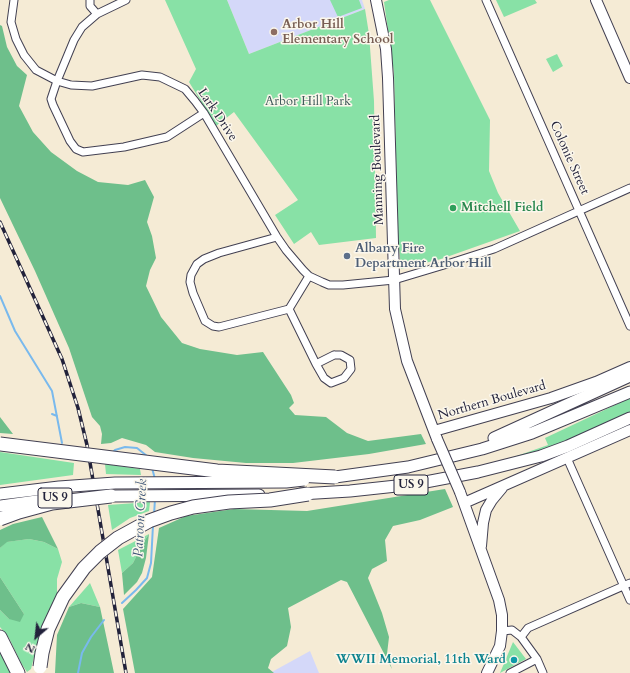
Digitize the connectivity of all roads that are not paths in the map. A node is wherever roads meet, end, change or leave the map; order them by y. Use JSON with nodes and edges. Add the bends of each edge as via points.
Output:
{"nodes":[{"id":1,"x":14,"y":0,"type":"edge"},
{"id":2,"x":90,"y":0,"type":"edge"},
{"id":3,"x":126,"y":0,"type":"edge"},
{"id":4,"x":376,"y":0,"type":"edge"},
{"id":5,"x":486,"y":0,"type":"edge"},
{"id":6,"x":596,"y":0,"type":"edge"},
{"id":7,"x":97,"y":14,"type":"junction"},
{"id":8,"x":630,"y":78,"type":"edge"},
{"id":9,"x":57,"y":81,"type":"junction"},
{"id":10,"x":204,"y":113,"type":"junction"},
{"id":11,"x":630,"y":188,"type":"edge"},
{"id":12,"x":579,"y":211,"type":"junction"},
{"id":13,"x":277,"y":237,"type":"junction"},
{"id":14,"x":309,"y":276,"type":"junction"},
{"id":15,"x":394,"y":280,"type":"junction"},
{"id":16,"x":289,"y":309,"type":"junction"},
{"id":17,"x":630,"y":326,"type":"edge"},
{"id":18,"x":316,"y":364,"type":"junction"},
{"id":19,"x":630,"y":367,"type":"edge"},
{"id":20,"x":630,"y":376,"type":"edge"},
{"id":21,"x":630,"y":392,"type":"edge"},
{"id":22,"x":630,"y":418,"type":"edge"},
{"id":23,"x":630,"y":430,"type":"edge"},
{"id":24,"x":435,"y":435,"type":"junction"},
{"id":25,"x":0,"y":444,"type":"edge"},
{"id":26,"x":459,"y":456,"type":"junction"},
{"id":27,"x":567,"y":458,"type":"junction"},
{"id":28,"x":335,"y":477,"type":"junction"},
{"id":29,"x":504,"y":486,"type":"junction"},
{"id":30,"x":0,"y":494,"type":"edge"},
{"id":31,"x":308,"y":494,"type":"junction"},
{"id":32,"x":111,"y":496,"type":"junction"},
{"id":33,"x":464,"y":503,"type":"junction"},
{"id":34,"x":0,"y":506,"type":"edge"},
{"id":35,"x":0,"y":519,"type":"edge"},
{"id":36,"x":481,"y":552,"type":"junction"},
{"id":37,"x":627,"y":584,"type":"edge"},
{"id":38,"x":630,"y":600,"type":"edge"},
{"id":39,"x":502,"y":631,"type":"junction"},
{"id":40,"x":0,"y":637,"type":"edge"},
{"id":41,"x":521,"y":637,"type":"junction"},
{"id":42,"x":537,"y":659,"type":"junction"},
{"id":43,"x":40,"y":670,"type":"edge"},
{"id":44,"x":18,"y":673,"type":"edge"},
{"id":45,"x":487,"y":673,"type":"edge"},
{"id":46,"x":510,"y":673,"type":"edge"},
{"id":47,"x":543,"y":673,"type":"edge"}],
"edges":[{"from":1,"to":9,"type":"street","name":"Lark Drive","via":[[11,22],[24,55],[36,70]]},
{"from":2,"to":7,"type":"street","via":[[90,6]]},
{"from":3,"to":7,"type":"street"},
{"from":4,"to":15,"type":"main road","name":"Manning Boulevard","via":[[386,49],[388,78]]},
{"from":5,"to":12,"type":"street","name":"Colonie Street"},
{"from":6,"to":8,"type":"main road"},
{"from":7,"to":9,"type":"street","via":[[82,27],[74,40]]},
{"from":9,"to":10,"type":"street","name":"Lark Drive","via":[[71,86],[92,86],[142,75],[160,77],[184,89]]},
{"from":9,"to":10,"type":"street","via":[[51,99],[53,105],[70,141],[76,149],[83,152],[124,147],[167,137]]},
{"from":10,"to":13,"type":"street","name":"Lark Drive"},
{"from":11,"to":12,"type":"street","name":"Lark Drive"},
{"from":12,"to":15,"type":"street","name":"Lark Drive","via":[[494,250]]},
{"from":12,"to":17,"type":"street","name":"Colonie Street"},
{"from":13,"to":14,"type":"street","name":"Lark Drive","via":[[298,266]]},
{"from":13,"to":16,"type":"street","via":[[204,259],[197,264],[190,282],[205,321],[219,328]]},
{"from":14,"to":15,"type":"street","name":"Lark Drive","via":[[329,285]]},
{"from":14,"to":16,"type":"street"},
{"from":15,"to":24,"type":"main road","name":"Manning Boulevard","via":[[396,309],[407,361]]},
{"from":16,"to":18,"type":"street"},
{"from":18,"to":18,"type":"street","via":[[324,378],[331,382],[344,378],[351,369],[350,360],[341,355],[334,355]]},
{"from":19,"to":24,"type":"main road","name":"Northern Boulevard","via":[[551,398]]},
{"from":20,"to":26,"type":"main road"},
{"from":21,"to":26,"type":"main road","number":"US 9","via":[[532,433]]},
{"from":22,"to":31,"type":"main road","name":"US 9","number":"US 9","via":[[568,446],[498,468],[415,484]]},
{"from":23,"to":27,"type":"main road"},
{"from":24,"to":33,"type":"main road","name":"Northern Boulevard","bridge":true},
{"from":25,"to":28,"type":"highway","bridge":true,"via":[[217,471]]},
{"from":26,"to":28,"type":"main road","number":"US 9","via":[[402,468]]},
{"from":27,"to":29,"type":"main road"},
{"from":27,"to":37,"type":"street"},
{"from":28,"to":30,"type":"main road","number":"US 9","bridge":true,"via":[[286,482],[95,484]]},
{"from":29,"to":33,"type":"main road"},
{"from":29,"to":36,"type":"main road","via":[[486,510]]},
{"from":31,"to":32,"type":"main road","number":"US 9","bridge":true},
{"from":31,"to":43,"type":"highway","bridge":true,"via":[[188,508],[149,521],[118,538],[84,568],[64,597],[48,629]]},
{"from":32,"to":34,"type":"main road","number":"US 9","bridge":true,"via":[[66,497]]},
{"from":32,"to":35,"type":"highway","bridge":true,"via":[[52,503]]},
{"from":33,"to":36,"type":"main road","name":"Northern Boulevard"},
{"from":36,"to":39,"type":"main road","name":"Northern Boulevard","via":[[499,600]]},
{"from":37,"to":38,"type":"street"},
{"from":37,"to":41,"type":"street","via":[[528,628]]},
{"from":39,"to":41,"type":"street","via":[[512,630]]},
{"from":39,"to":45,"type":"main road","name":"Northern Boulevard","via":[[500,646]]},
{"from":40,"to":44,"type":"highway"},
{"from":41,"to":42,"type":"street"},
{"from":42,"to":46,"type":"street"},
{"from":42,"to":47,"type":"street"}]}
